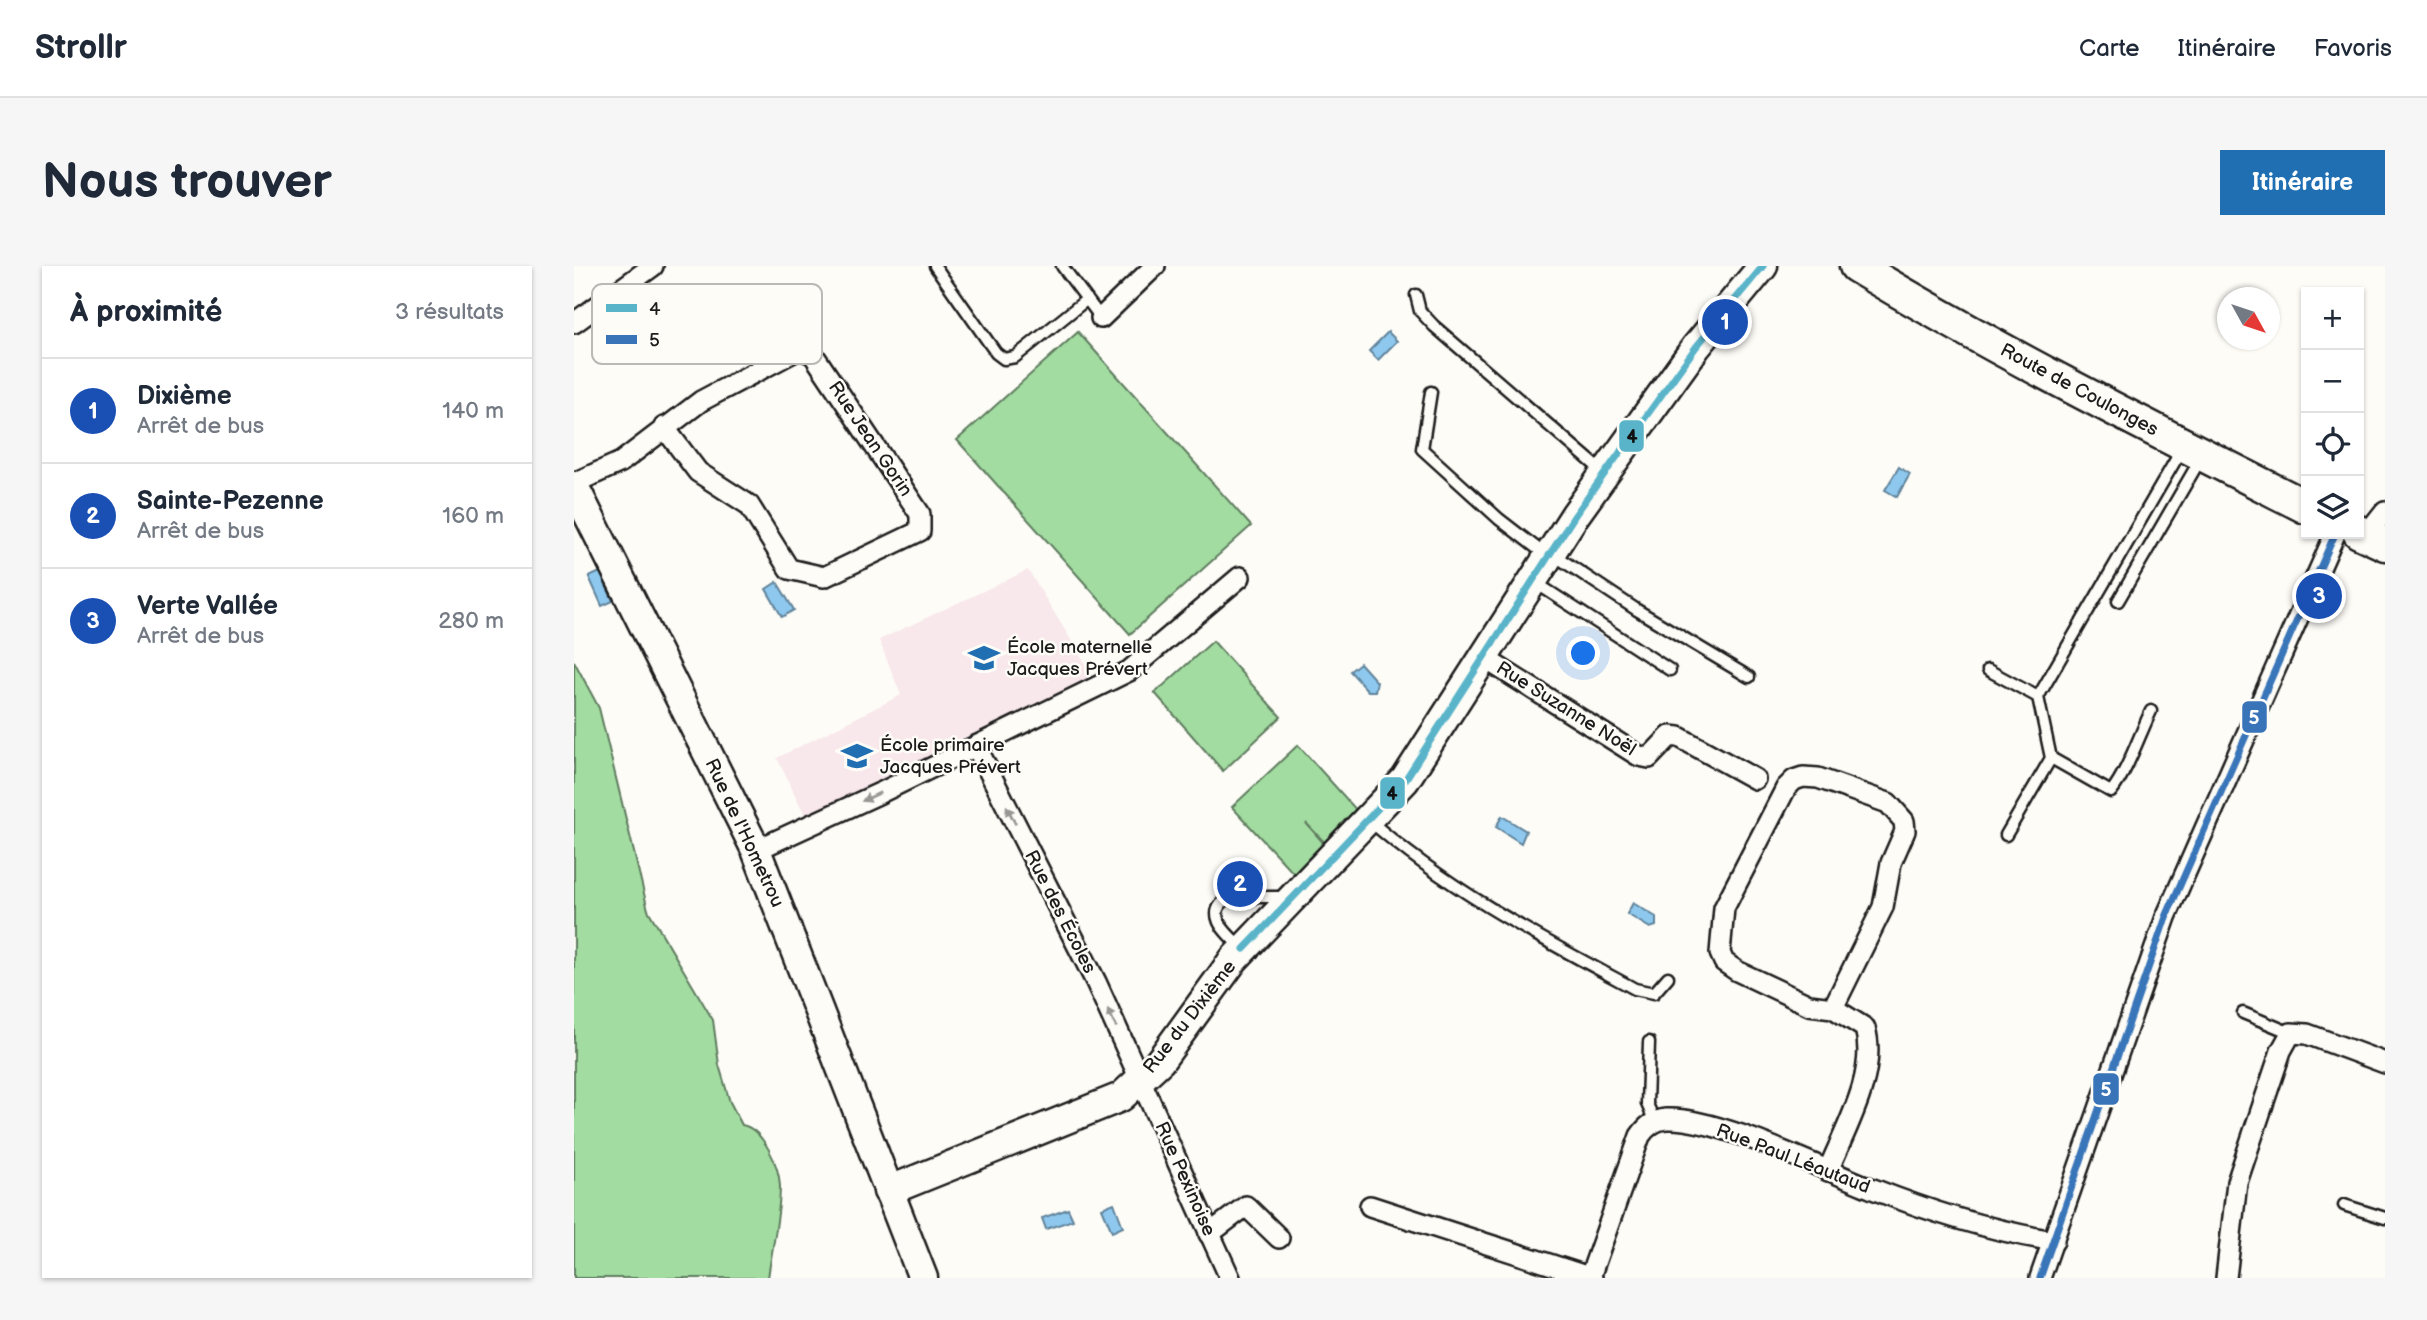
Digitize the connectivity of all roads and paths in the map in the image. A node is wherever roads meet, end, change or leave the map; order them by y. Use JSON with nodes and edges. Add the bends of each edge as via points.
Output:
{"nodes":[{"id":1,"x":653,"y":266,"type":"edge"},
{"id":2,"x":935,"y":266,"type":"edge"},
{"id":3,"x":1062,"y":266,"type":"edge"},
{"id":4,"x":1155,"y":266,"type":"edge"},
{"id":5,"x":1763,"y":266,"type":"edge"},
{"id":6,"x":1856,"y":266,"type":"edge"},
{"id":7,"x":628,"y":284,"type":"edge"},
{"id":8,"x":1416,"y":295,"type":"dead end"},
{"id":9,"x":1086,"y":300,"type":"junction"},
{"id":10,"x":592,"y":310,"type":"edge"},
{"id":11,"x":1101,"y":318,"type":"joint"},
{"id":12,"x":574,"y":323,"type":"edge"},
{"id":13,"x":771,"y":364,"type":"edge"},
{"id":14,"x":820,"y":364,"type":"edge"},
{"id":15,"x":1430,"y":391,"type":"dead end"},
{"id":16,"x":664,"y":427,"type":"junction"},
{"id":17,"x":2194,"y":450,"type":"junction"},
{"id":18,"x":1605,"y":474,"type":"junction"},
{"id":19,"x":574,"y":484,"type":"edge"},
{"id":20,"x":2301,"y":504,"type":"edge"},
{"id":21,"x":2385,"y":510,"type":"edge"},
{"id":22,"x":2364,"y":533,"type":"edge"},
{"id":23,"x":2359,"y":539,"type":"edge"},
{"id":24,"x":1549,"y":555,"type":"junction"},
{"id":25,"x":1240,"y":577,"type":"dead end"},
{"id":26,"x":1532,"y":581,"type":"junction"},
{"id":27,"x":2118,"y":601,"type":"dead end"},
{"id":28,"x":1484,"y":658,"type":"junction"},
{"id":29,"x":1670,"y":670,"type":"dead end"},
{"id":30,"x":1988,"y":670,"type":"dead end"},
{"id":31,"x":1749,"y":677,"type":"dead end"},
{"id":32,"x":2038,"y":697,"type":"junction"},
{"id":33,"x":2151,"y":711,"type":"dead end"},
{"id":34,"x":976,"y":746,"type":"junction"},
{"id":35,"x":2051,"y":758,"type":"junction"},
{"id":36,"x":1755,"y":779,"type":"dead end"},
{"id":37,"x":1368,"y":819,"type":"junction"},
{"id":38,"x":2006,"y":835,"type":"dead end"},
{"id":39,"x":756,"y":850,"type":"junction"},
{"id":40,"x":1293,"y":897,"type":"junction"},
{"id":41,"x":1244,"y":949,"type":"junction"},
{"id":42,"x":1668,"y":977,"type":"dead end"},
{"id":43,"x":1833,"y":1009,"type":"junction"},
{"id":44,"x":2243,"y":1013,"type":"dead end"},
{"id":45,"x":2291,"y":1033,"type":"junction"},
{"id":46,"x":1649,"y":1042,"type":"dead end"},
{"id":47,"x":2385,"y":1063,"type":"edge"},
{"id":48,"x":1141,"y":1080,"type":"junction"},
{"id":49,"x":1655,"y":1122,"type":"junction"},
{"id":50,"x":1828,"y":1171,"type":"junction"},
{"id":51,"x":888,"y":1191,"type":"junction"},
{"id":52,"x":2344,"y":1205,"type":"dead end"},
{"id":53,"x":1370,"y":1206,"type":"dead end"},
{"id":54,"x":2385,"y":1218,"type":"edge"},
{"id":55,"x":1209,"y":1234,"type":"junction"},
{"id":56,"x":1279,"y":1238,"type":"dead end"},
{"id":57,"x":2054,"y":1241,"type":"junction"},
{"id":58,"x":923,"y":1278,"type":"edge"},
{"id":59,"x":1230,"y":1278,"type":"edge"},
{"id":60,"x":1591,"y":1278,"type":"edge"},
{"id":61,"x":2040,"y":1278,"type":"edge"},
{"id":62,"x":2226,"y":1278,"type":"edge"}],
"edges":[{"from":1,"to":7,"type":"street"},
{"from":2,"to":9,"type":"lane","via":[[1004,359],[1015,357]]},
{"from":3,"to":9,"type":"lane"},
{"from":4,"to":11,"type":"street"},
{"from":5,"to":18,"type":"street","name":"Rue du Dixième","via":[[1696,347]]},
{"from":6,"to":17,"type":"main road","name":"Route de Coulonges","via":[[1950,322]]},
{"from":8,"to":18,"type":"lane","via":[[1420,311],[1434,326]]},
{"from":9,"to":11,"type":"lane"},
{"from":10,"to":12,"type":"street"},
{"from":13,"to":16,"type":"street","name":"Rue Jean Gorin","via":[[701,401]]},
{"from":14,"to":16,"type":"street","name":"Rue Jean Gorin","via":[[920,514],[920,531],[824,577],[789,569],[749,505],[698,472]]},
{"from":15,"to":24,"type":"lane","via":[[1422,449],[1499,519]]},
{"from":16,"to":19,"type":"street","name":"Rue Jean Gorin","via":[[621,462]]},
{"from":17,"to":20,"type":"main road","name":"Route de Coulonges"},
{"from":17,"to":27,"type":"lane"},
{"from":17,"to":32,"type":"lane"},
{"from":18,"to":24,"type":"street","name":"Rue du Dixième"},
{"from":19,"to":39,"type":"street","name":"Rue de l'Hometrou"},
{"from":21,"to":22,"type":"street"},
{"from":23,"to":57,"type":"street","via":[[2166,917]]},
{"from":24,"to":26,"type":"street","name":"Rue du Dixième"},
{"from":24,"to":31,"type":"lane"},
{"from":25,"to":34,"type":"street","via":[[1129,671]]},
{"from":26,"to":28,"type":"street","name":"Rue du Dixième"},
{"from":26,"to":29,"type":"lane"},
{"from":28,"to":36,"type":"street","name":"Rue Suzanne Noël","via":[[1639,756],[1649,758],[1670,736],[1679,737]]},
{"from":28,"to":37,"type":"street","name":"Rue du Dixième","via":[[1405,780]]},
{"from":30,"to":32,"type":"lane"},
{"from":32,"to":35,"type":"lane"},
{"from":33,"to":35,"type":"lane","via":[[2124,775],[2111,792]]},
{"from":34,"to":39,"type":"street","one_way":true},
{"from":48,"to":34,"type":"street","name":"Rue des Écoles","one_way":true},
{"from":35,"to":38,"type":"lane"},
{"from":37,"to":40,"type":"street","name":"Rue du Dixième"},
{"from":37,"to":42,"type":"lane","via":[[1496,910],[1635,989],[1654,993]]},
{"from":39,"to":51,"type":"street","name":"Rue de l'Hometrou"},
{"from":40,"to":41,"type":"street","name":"Rue du Dixième"},
{"from":40,"to":41,"type":"lane","via":[[1230,897],[1223,901],[1216,916],[1218,923]]},
{"from":41,"to":48,"type":"street","name":"Rue du Dixième"},
{"from":43,"to":43,"type":"street","via":[[1809,1005],[1737,971],[1724,961],[1719,947],[1724,908],[1786,788],[1803,777],[1888,803],[1901,815],[1905,831],[1891,863],[1883,907]]},
{"from":43,"to":50,"type":"street","via":[[1858,1021],[1868,1039],[1858,1097]]},
{"from":44,"to":45,"type":"lane"},
{"from":45,"to":47,"type":"street","via":[[2307,1034]]},
{"from":45,"to":62,"type":"street","via":[[2237,1182]]},
{"from":46,"to":49,"type":"lane","via":[[1647,1104]]},
{"from":48,"to":51,"type":"street","name":"Rue du Dixième","via":[[1121,1097],[1086,1114]]},
{"from":48,"to":55,"type":"street","name":"Rue Pexinoise"},
{"from":49,"to":50,"type":"street","name":"Rue Paul Léautaud","via":[[1678,1120],[1710,1126]]},
{"from":49,"to":60,"type":"street","via":[[1640,1136]]},
{"from":50,"to":57,"type":"street","name":"Rue Paul Léautaud","via":[[1960,1219]]},
{"from":51,"to":58,"type":"street","name":"Rue de l'Hometrou"},
{"from":52,"to":54,"type":"lane"},
{"from":53,"to":60,"type":"street"},
{"from":55,"to":56,"type":"street","via":[[1247,1206]]},
{"from":55,"to":59,"type":"street","name":"Rue Pexinoise"},
{"from":57,"to":61,"type":"street"}]}
